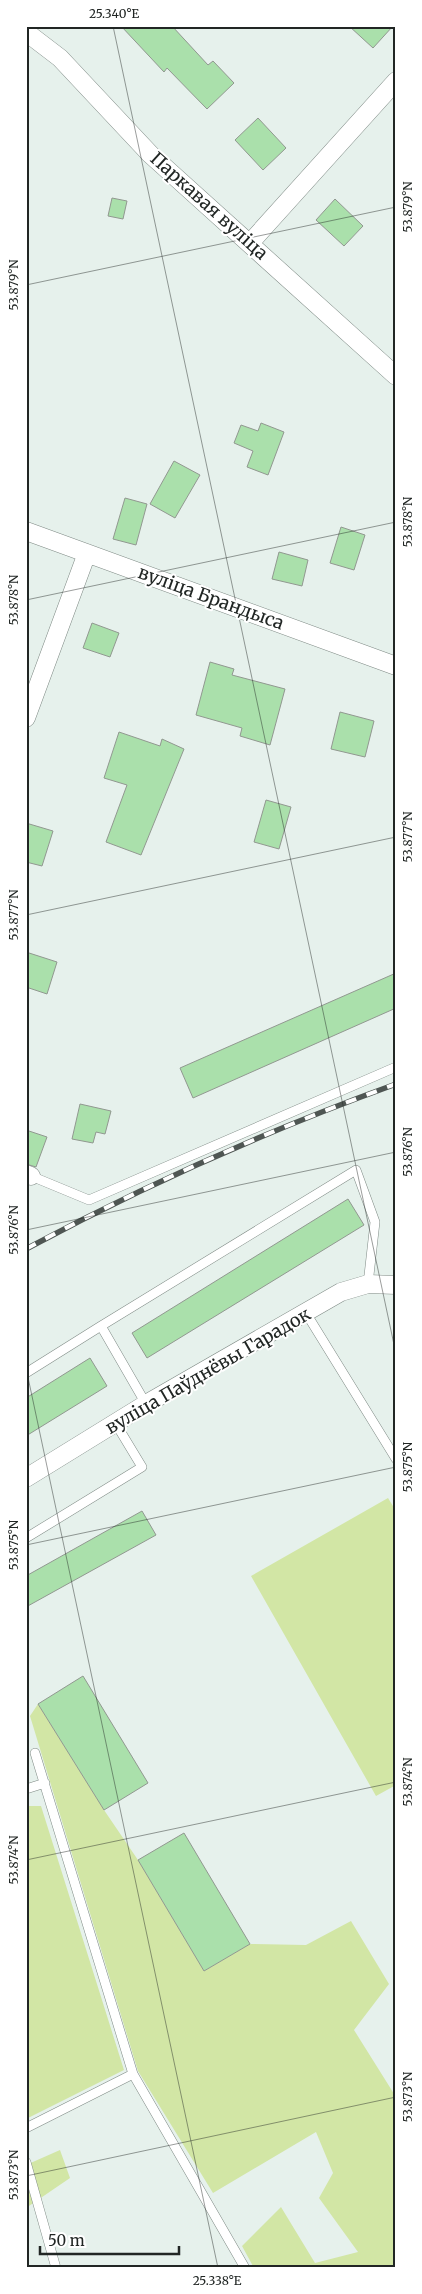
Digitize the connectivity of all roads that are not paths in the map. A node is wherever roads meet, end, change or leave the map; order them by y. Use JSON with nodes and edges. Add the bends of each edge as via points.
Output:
{"nodes":[{"id":1,"x":26,"y":32,"type":"edge"},
{"id":2,"x":396,"y":81,"type":"edge"},
{"id":3,"x":250,"y":243,"type":"junction"},
{"id":4,"x":396,"y":376,"type":"edge"},
{"id":5,"x":26,"y":531,"type":"edge"},
{"id":6,"x":86,"y":553,"type":"junction"},
{"id":7,"x":396,"y":666,"type":"edge"},
{"id":8,"x":26,"y":718,"type":"edge"},
{"id":9,"x":396,"y":1067,"type":"edge"},
{"id":10,"x":29,"y":1175,"type":"edge"},
{"id":11,"x":368,"y":1284,"type":"junction"},
{"id":12,"x":396,"y":1285,"type":"edge"},
{"id":13,"x":306,"y":1313,"type":"junction"},
{"id":14,"x":101,"y":1326,"type":"junction"},
{"id":15,"x":26,"y":1373,"type":"edge"},
{"id":16,"x":146,"y":1404,"type":"junction"},
{"id":17,"x":116,"y":1424,"type":"junction"},
{"id":18,"x":396,"y":1459,"type":"edge"},
{"id":19,"x":26,"y":1478,"type":"edge"},
{"id":20,"x":26,"y":1538,"type":"edge"},
{"id":21,"x":35,"y":1753,"type":"dead end"},
{"id":22,"x":45,"y":1784,"type":"junction"},
{"id":23,"x":26,"y":1789,"type":"edge"},
{"id":24,"x":133,"y":2074,"type":"junction"},
{"id":25,"x":26,"y":2128,"type":"edge"},
{"id":26,"x":26,"y":2162,"type":"edge"},
{"id":27,"x":56,"y":2268,"type":"edge"},
{"id":28,"x":245,"y":2268,"type":"edge"}],
"edges":[{"from":1,"to":3,"type":"street","name":"Паркавая вуліца","via":[[60,58],[150,154]]},
{"from":2,"to":3,"type":"street"},
{"from":3,"to":4,"type":"street","name":"Паркавая вуліца"},
{"from":5,"to":6,"type":"street","name":"вуліца Брандыса"},
{"from":6,"to":7,"type":"street","name":"вуліца Брандыса"},
{"from":6,"to":8,"type":"street"},
{"from":9,"to":10,"type":"lane","via":[[89,1200]]},
{"from":11,"to":12,"type":"street","name":"вуліца Паўднёвы Гарадок"},
{"from":11,"to":13,"type":"street","name":"вуліца Паўднёвы Гарадок","via":[[341,1292]]},
{"from":11,"to":14,"type":"lane","via":[[375,1222],[356,1170]]},
{"from":13,"to":16,"type":"street","name":"вуліца Паўднёвы Гарадок"},
{"from":13,"to":18,"type":"lane"},
{"from":14,"to":15,"type":"lane"},
{"from":14,"to":16,"type":"lane"},
{"from":16,"to":17,"type":"street","name":"вуліца Паўднёвы Гарадок"},
{"from":17,"to":19,"type":"street","name":"вуліца Паўднёвы Гарадок"},
{"from":17,"to":20,"type":"lane","via":[[142,1467]]},
{"from":21,"to":22,"type":"lane"},
{"from":22,"to":23,"type":"lane"},
{"from":22,"to":24,"type":"lane"},
{"from":24,"to":25,"type":"lane"},
{"from":24,"to":28,"type":"lane"},
{"from":26,"to":27,"type":"lane"}]}
